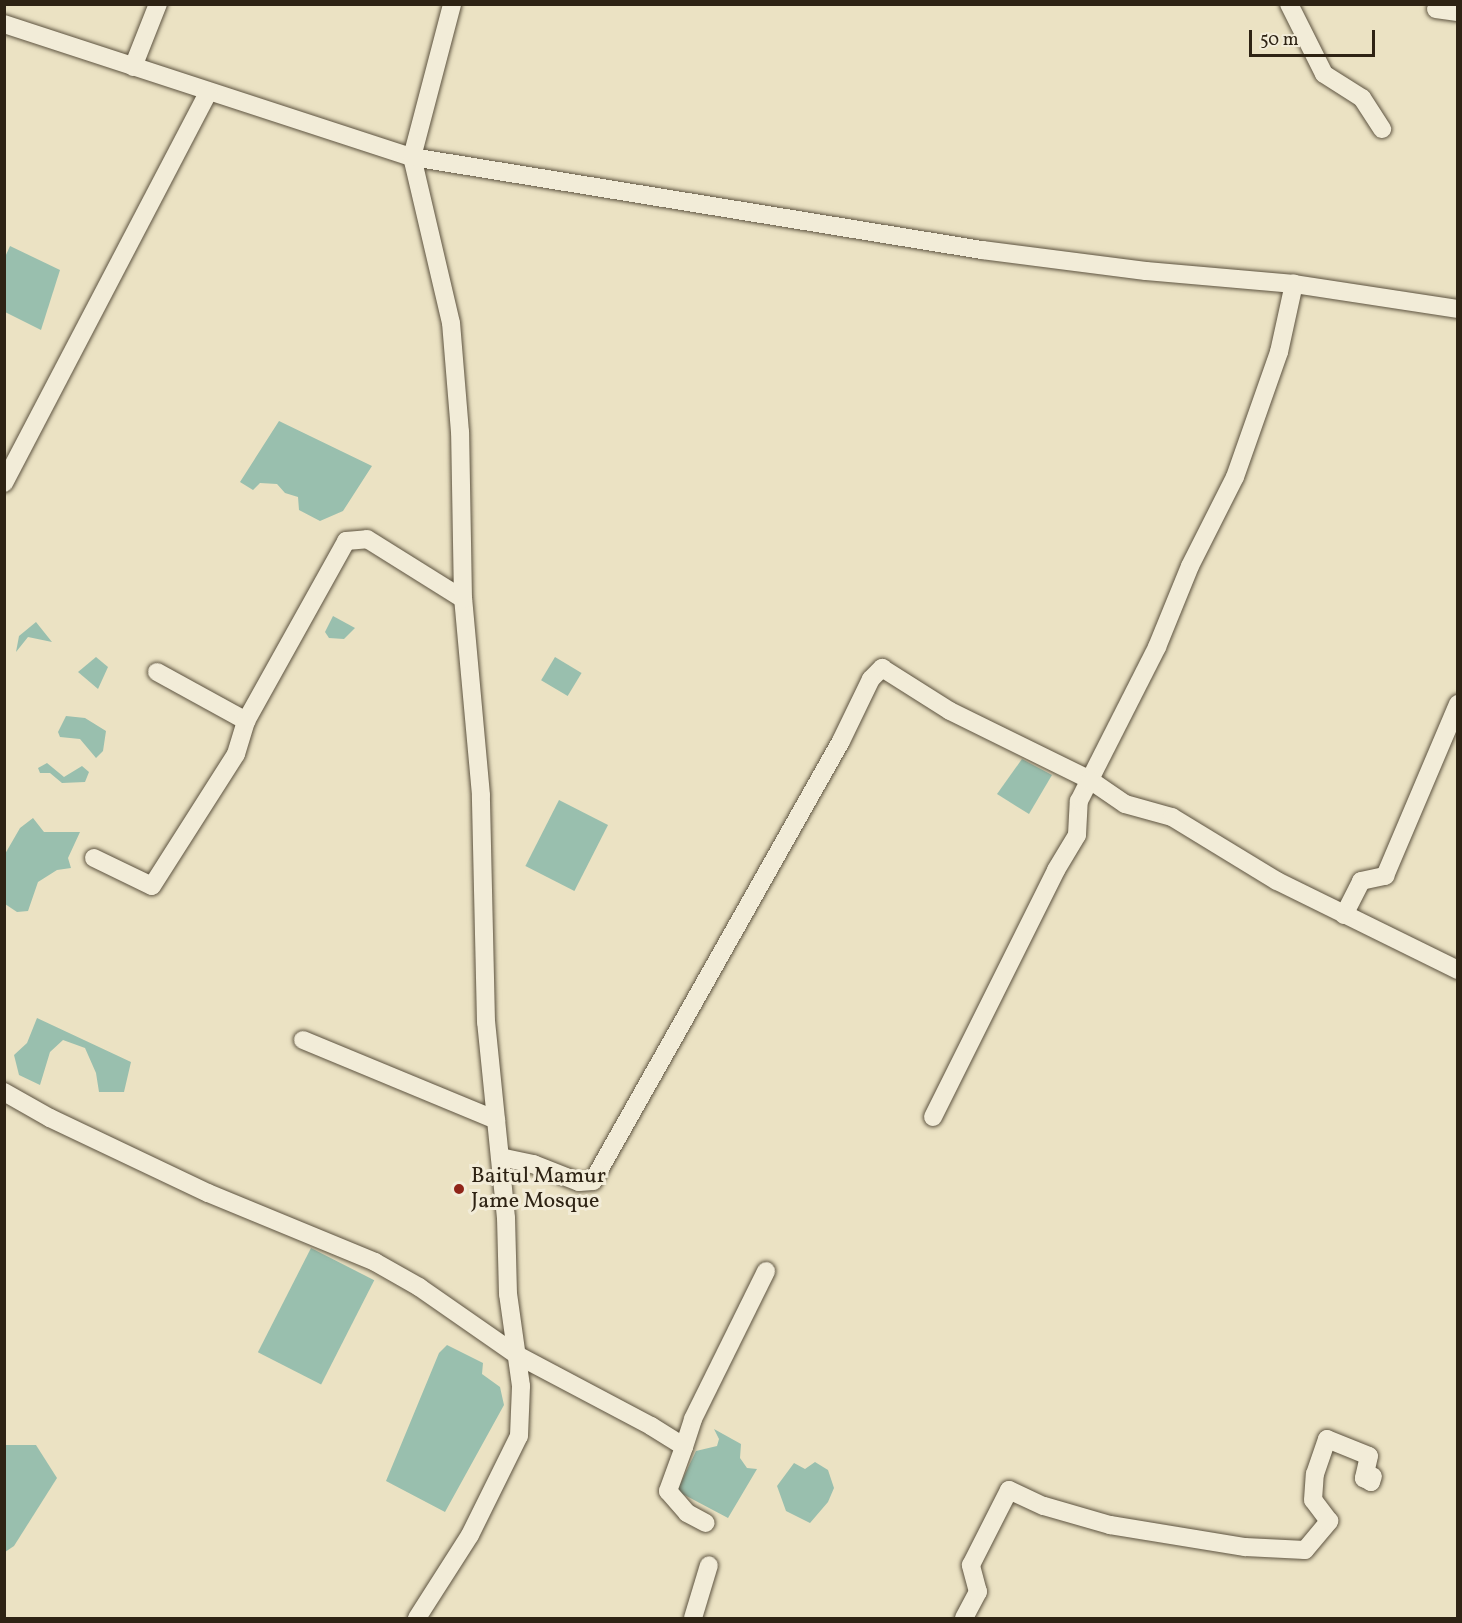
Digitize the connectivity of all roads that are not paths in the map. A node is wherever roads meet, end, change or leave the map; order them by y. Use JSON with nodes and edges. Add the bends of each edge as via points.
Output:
{"nodes":[{"id":1,"x":158,"y":4,"type":"edge"},
{"id":2,"x":452,"y":4,"type":"edge"},
{"id":3,"x":1289,"y":4,"type":"edge"},
{"id":4,"x":1436,"y":9,"type":"dead end"},
{"id":5,"x":1458,"y":12,"type":"edge"},
{"id":6,"x":4,"y":24,"type":"edge"},
{"id":7,"x":133,"y":67,"type":"junction"},
{"id":8,"x":208,"y":93,"type":"junction"},
{"id":9,"x":1383,"y":129,"type":"dead end"},
{"id":10,"x":412,"y":157,"type":"junction"},
{"id":11,"x":1294,"y":284,"type":"junction"},
{"id":12,"x":1458,"y":309,"type":"edge"},
{"id":13,"x":4,"y":483,"type":"edge"},
{"id":14,"x":463,"y":598,"type":"junction"},
{"id":15,"x":157,"y":672,"type":"dead end"},
{"id":16,"x":1458,"y":704,"type":"edge"},
{"id":17,"x":246,"y":721,"type":"junction"},
{"id":18,"x":1090,"y":780,"type":"junction"},
{"id":19,"x":94,"y":858,"type":"dead end"},
{"id":20,"x":1344,"y":915,"type":"junction"},
{"id":21,"x":1458,"y":970,"type":"edge"},
{"id":22,"x":303,"y":1040,"type":"dead end"},
{"id":23,"x":4,"y":1092,"type":"edge"},
{"id":24,"x":933,"y":1117,"type":"dead end"},
{"id":25,"x":496,"y":1120,"type":"junction"},
{"id":26,"x":500,"y":1157,"type":"junction"},
{"id":27,"x":766,"y":1271,"type":"dead end"},
{"id":28,"x":517,"y":1355,"type":"junction"},
{"id":29,"x":684,"y":1447,"type":"junction"},
{"id":30,"x":1373,"y":1476,"type":"dead end"},
{"id":31,"x":706,"y":1523,"type":"dead end"},
{"id":32,"x":709,"y":1565,"type":"dead end"},
{"id":33,"x":417,"y":1618,"type":"edge"},
{"id":34,"x":693,"y":1618,"type":"edge"},
{"id":35,"x":964,"y":1618,"type":"edge"}],
"edges":[{"from":1,"to":7,"type":"street"},
{"from":2,"to":10,"type":"street"},
{"from":3,"to":9,"type":"street","via":[[1324,74],[1362,98]]},
{"from":4,"to":5,"type":"street"},
{"from":6,"to":7,"type":"street"},
{"from":7,"to":8,"type":"street"},
{"from":8,"to":10,"type":"street"},
{"from":8,"to":13,"type":"street"},
{"from":10,"to":11,"type":"street","via":[[981,250],[1146,271]]},
{"from":10,"to":14,"type":"street","via":[[451,322],[460,432]]},
{"from":11,"to":12,"type":"street"},
{"from":11,"to":18,"type":"street","via":[[1279,352],[1235,477]]},
{"from":14,"to":17,"type":"street","via":[[367,540],[346,541]]},
{"from":14,"to":25,"type":"street","via":[[481,795],[486,1011]]},
{"from":15,"to":17,"type":"street"},
{"from":16,"to":20,"type":"street","via":[[1385,876],[1361,881]]},
{"from":17,"to":19,"type":"street","via":[[236,754],[152,886]]},
{"from":18,"to":20,"type":"street","via":[[1125,804],[1172,817],[1277,882]]},
{"from":18,"to":24,"type":"street","via":[[1079,801],[1077,835]]},
{"from":18,"to":26,"type":"street","via":[[950,711],[882,668],[871,679],[841,741],[593,1181],[579,1182],[533,1164]]},
{"from":20,"to":21,"type":"street"},
{"from":22,"to":25,"type":"street"},
{"from":23,"to":28,"type":"street","via":[[208,1193],[375,1262],[419,1287]]},
{"from":25,"to":26,"type":"street"},
{"from":26,"to":28,"type":"street","via":[[508,1294]]},
{"from":27,"to":29,"type":"street","via":[[693,1419]]},
{"from":28,"to":29,"type":"street"},
{"from":28,"to":33,"type":"street","via":[[521,1386],[519,1436],[470,1535]]},
{"from":29,"to":31,"type":"street","via":[[668,1491],[687,1513]]},
{"from":30,"to":35,"type":"street","via":[[1371,1482],[1364,1478],[1369,1456],[1327,1438],[1315,1474],[1313,1500],[1329,1521],[1305,1550],[1197,1541],[1110,1525],[1044,1506],[1009,1490],[971,1565],[978,1592]]},
{"from":32,"to":34,"type":"street"}]}
